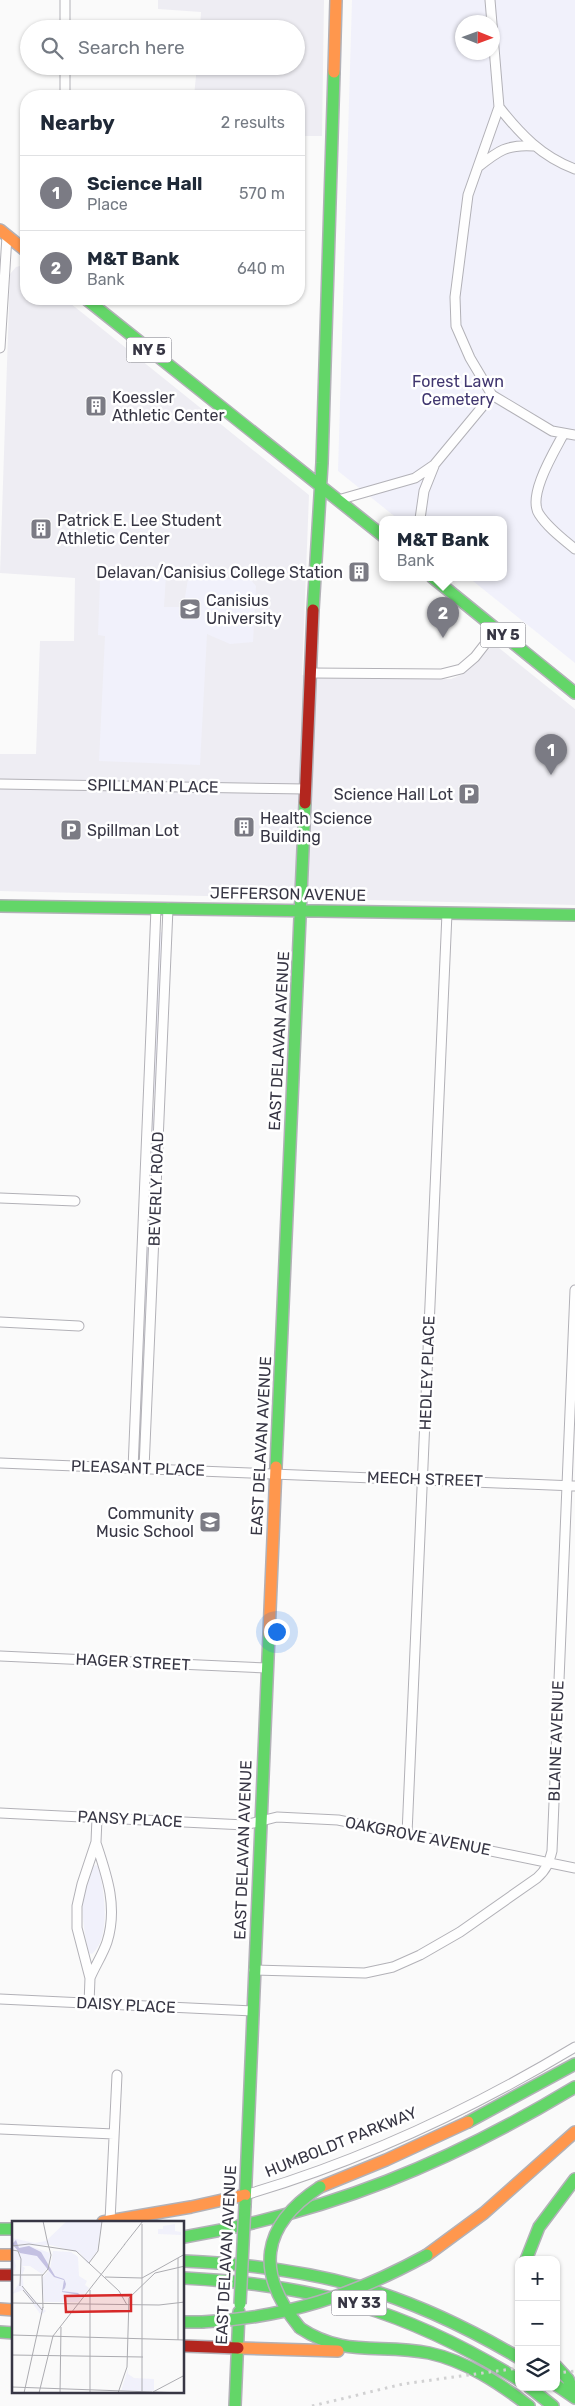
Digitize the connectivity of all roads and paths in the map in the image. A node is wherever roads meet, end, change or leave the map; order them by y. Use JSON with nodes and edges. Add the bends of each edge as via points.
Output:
{"nodes":[{"id":1,"x":65,"y":0,"type":"edge"},
{"id":2,"x":336,"y":0,"type":"edge"},
{"id":3,"x":490,"y":0,"type":"edge"},
{"id":4,"x":65,"y":20,"type":"edge"},
{"id":5,"x":65,"y":75,"type":"edge"},
{"id":6,"x":65,"y":90,"type":"edge"},
{"id":7,"x":499,"y":107,"type":"junction"},
{"id":8,"x":534,"y":146,"type":"junction"},
{"id":9,"x":478,"y":168,"type":"junction"},
{"id":10,"x":575,"y":169,"type":"edge"},
{"id":11,"x":4,"y":233,"type":"edge"},
{"id":12,"x":20,"y":247,"type":"edge"},
{"id":13,"x":93,"y":305,"type":"edge"},
{"id":14,"x":0,"y":348,"type":"edge"},
{"id":15,"x":492,"y":395,"type":"junction"},
{"id":16,"x":563,"y":435,"type":"junction"},
{"id":17,"x":575,"y":435,"type":"edge"},
{"id":18,"x":434,"y":465,"type":"junction"},
{"id":19,"x":320,"y":487,"type":"junction"},
{"id":20,"x":338,"y":500,"type":"junction"},
{"id":21,"x":420,"y":516,"type":"edge"},
{"id":22,"x":379,"y":533,"type":"edge"},
{"id":23,"x":575,"y":549,"type":"edge"},
{"id":24,"x":437,"y":581,"type":"edge"},
{"id":25,"x":496,"y":630,"type":"junction"},
{"id":26,"x":311,"y":673,"type":"junction"},
{"id":27,"x":575,"y":693,"type":"edge"},
{"id":28,"x":0,"y":784,"type":"edge"},
{"id":29,"x":306,"y":789,"type":"junction"},
{"id":30,"x":0,"y":906,"type":"edge"},
{"id":31,"x":162,"y":908,"type":"junction"},
{"id":32,"x":301,"y":910,"type":"junction"},
{"id":33,"x":447,"y":912,"type":"junction"},
{"id":34,"x":575,"y":915,"type":"edge"},
{"id":35,"x":148,"y":1101,"type":"junction"},
{"id":36,"x":159,"y":1101,"type":"junction"},
{"id":37,"x":0,"y":1198,"type":"edge"},
{"id":38,"x":75,"y":1201,"type":"dead end"},
{"id":39,"x":141,"y":1278,"type":"junction"},
{"id":40,"x":152,"y":1279,"type":"junction"},
{"id":41,"x":575,"y":1290,"type":"edge"},
{"id":42,"x":0,"y":1322,"type":"edge"},
{"id":43,"x":79,"y":1326,"type":"dead end"},
{"id":44,"x":0,"y":1463,"type":"edge"},
{"id":45,"x":133,"y":1468,"type":"junction"},
{"id":46,"x":144,"y":1469,"type":"junction"},
{"id":47,"x":276,"y":1473,"type":"junction"},
{"id":48,"x":422,"y":1479,"type":"junction"},
{"id":49,"x":570,"y":1486,"type":"edge"},
{"id":50,"x":0,"y":1656,"type":"edge"},
{"id":51,"x":267,"y":1668,"type":"junction"},
{"id":52,"x":0,"y":1813,"type":"edge"},
{"id":53,"x":97,"y":1818,"type":"junction"},
{"id":54,"x":260,"y":1821,"type":"junction"},
{"id":55,"x":407,"y":1834,"type":"junction"},
{"id":56,"x":96,"y":1842,"type":"junction"},
{"id":57,"x":549,"y":1862,"type":"junction"},
{"id":58,"x":575,"y":1868,"type":"edge"},
{"id":59,"x":254,"y":1970,"type":"junction"},
{"id":60,"x":90,"y":1978,"type":"junction"},
{"id":61,"x":0,"y":2000,"type":"edge"},
{"id":62,"x":89,"y":2004,"type":"junction"},
{"id":63,"x":253,"y":2011,"type":"junction"},
{"id":64,"x":575,"y":2047,"type":"edge"},
{"id":65,"x":575,"y":2064,"type":"edge"},
{"id":66,"x":117,"y":2075,"type":"dead end"},
{"id":67,"x":575,"y":2087,"type":"edge"},
{"id":68,"x":0,"y":2129,"type":"edge"},
{"id":69,"x":575,"y":2132,"type":"edge"},
{"id":70,"x":114,"y":2134,"type":"junction"},
{"id":71,"x":575,"y":2179,"type":"edge"},
{"id":72,"x":245,"y":2200,"type":"junction"},
{"id":73,"x":106,"y":2221,"type":"edge"},
{"id":74,"x":112,"y":2221,"type":"edge"},
{"id":75,"x":185,"y":2237,"type":"edge"},
{"id":76,"x":527,"y":2256,"type":"edge"},
{"id":77,"x":185,"y":2260,"type":"edge"},
{"id":78,"x":185,"y":2278,"type":"edge"},
{"id":79,"x":185,"y":2322,"type":"edge"},
{"id":80,"x":185,"y":2346,"type":"edge"},
{"id":81,"x":238,"y":2348,"type":"junction"},
{"id":82,"x":350,"y":2349,"type":"junction"},
{"id":83,"x":515,"y":2356,"type":"edge"},
{"id":84,"x":560,"y":2370,"type":"edge"},
{"id":85,"x":515,"y":2377,"type":"edge"},
{"id":86,"x":560,"y":2388,"type":"edge"},
{"id":87,"x":533,"y":2391,"type":"edge"},
{"id":88,"x":575,"y":2397,"type":"edge"},
{"id":89,"x":235,"y":2406,"type":"edge"},
{"id":90,"x":529,"y":2406,"type":"edge"},
{"id":91,"x":553,"y":2406,"type":"edge"}],
"edges":[{"from":1,"to":4,"type":"street"},
{"from":2,"to":19,"type":"main road","name":"EAST DELAVAN AVENUE"},
{"from":3,"to":7,"type":"street"},
{"from":5,"to":6,"type":"street"},
{"from":7,"to":8,"type":"street"},
{"from":7,"to":9,"type":"street"},
{"from":8,"to":9,"type":"street","via":[[517,145],[497,151]]},
{"from":8,"to":10,"type":"street"},
{"from":9,"to":15,"type":"street","via":[[468,195],[455,307],[456,326]]},
{"from":11,"to":12,"type":"main road"},
{"from":11,"to":14,"type":"street"},
{"from":13,"to":19,"type":"main road","number":"NY 5"},
{"from":15,"to":16,"type":"street","via":[[520,414]]},
{"from":15,"to":18,"type":"street"},
{"from":16,"to":17,"type":"street"},
{"from":16,"to":23,"type":"street","via":[[536,494],[537,512]]},
{"from":18,"to":20,"type":"street","via":[[415,478]]},
{"from":18,"to":21,"type":"street","via":[[424,491]]},
{"from":19,"to":20,"type":"main road","number":"NY 5"},
{"from":19,"to":26,"type":"main road","name":"EAST DELAVAN AVENUE"},
{"from":20,"to":22,"type":"main road","number":"NY 5"},
{"from":24,"to":25,"type":"main road","number":"NY 5"},
{"from":25,"to":26,"type":"street","via":[[475,657],[458,670],[441,674]]},
{"from":25,"to":27,"type":"main road","number":"NY 5"},
{"from":26,"to":29,"type":"main road","name":"EAST DELAVAN AVENUE"},
{"from":28,"to":29,"type":"street","name":"SPILLMAN PLACE"},
{"from":29,"to":32,"type":"main road","name":"EAST DELAVAN AVENUE"},
{"from":30,"to":31,"type":"main road","name":"JEFFERSON AVENUE"},
{"from":31,"to":32,"type":"main road","name":"JEFFERSON AVENUE"},
{"from":31,"to":35,"type":"street","name":"BEVERLY ROAD"},
{"from":31,"to":36,"type":"street","name":"BEVERLY ROAD"},
{"from":32,"to":33,"type":"main road","name":"JEFFERSON AVENUE"},
{"from":32,"to":47,"type":"main road","name":"EAST DELAVAN AVENUE"},
{"from":33,"to":34,"type":"main road","name":"JEFFERSON AVENUE"},
{"from":33,"to":48,"type":"street","name":"HEDLEY PLACE"},
{"from":35,"to":36,"type":"street"},
{"from":35,"to":39,"type":"street","name":"BEVERLY ROAD"},
{"from":36,"to":40,"type":"street","name":"BEVERLY ROAD"},
{"from":37,"to":38,"type":"street"},
{"from":39,"to":40,"type":"street"},
{"from":39,"to":45,"type":"street","name":"BEVERLY ROAD"},
{"from":40,"to":46,"type":"street","name":"BEVERLY ROAD"},
{"from":41,"to":49,"type":"street","name":"BLAINE AVENUE"},
{"from":42,"to":43,"type":"street"},
{"from":44,"to":45,"type":"street","name":"PLEASANT PLACE"},
{"from":45,"to":46,"type":"street","name":"PLEASANT PLACE"},
{"from":46,"to":47,"type":"street","name":"PLEASANT PLACE"},
{"from":47,"to":48,"type":"street","name":"MEECH STREET"},
{"from":47,"to":51,"type":"main road","name":"EAST DELAVAN AVENUE"},
{"from":48,"to":49,"type":"street","name":"MEECH STREET"},
{"from":48,"to":55,"type":"street","name":"HEDLEY PLACE"},
{"from":49,"to":57,"type":"street","name":"BLAINE AVENUE"},
{"from":50,"to":51,"type":"street","name":"HAGER STREET"},
{"from":51,"to":54,"type":"main road","name":"EAST DELAVAN AVENUE"},
{"from":52,"to":53,"type":"street","name":"PANSY PLACE"},
{"from":53,"to":54,"type":"street","name":"PANSY PLACE","via":[[245,1825]]},
{"from":53,"to":56,"type":"street"},
{"from":54,"to":55,"type":"street","name":"OAKGROVE AVENUE","via":[[277,1817],[338,1820]]},
{"from":54,"to":59,"type":"main road","name":"EAST DELAVAN AVENUE"},
{"from":55,"to":57,"type":"street","name":"OAKGROVE AVENUE"},
{"from":56,"to":60,"type":"street","via":[[77,1906],[77,1928]]},
{"from":56,"to":60,"type":"street","via":[[110,1885],[112,1920],[106,1943]]},
{"from":57,"to":58,"type":"street","name":"OAKGROVE AVENUE"},
{"from":57,"to":59,"type":"street","via":[[537,1878],[467,1927],[393,1967],[365,1973]]},
{"from":59,"to":63,"type":"main road","name":"EAST DELAVAN AVENUE"},
{"from":60,"to":62,"type":"street"},
{"from":61,"to":62,"type":"street","name":"DAISY PLACE"},
{"from":62,"to":63,"type":"street","name":"DAISY PLACE"},
{"from":63,"to":72,"type":"main road","name":"EAST DELAVAN AVENUE"},
{"from":64,"to":72,"type":"street","name":"HUMBOLDT PARKWAY","via":[[488,2097],[391,2142]]},
{"from":65,"to":82,"type":"main road","bridge":true,"via":[[458,2128],[320,2187],[300,2198],[285,2215],[274,2235],[270,2252],[274,2290],[284,2310],[300,2328],[319,2340]]},
{"from":66,"to":70,"type":"street"},
{"from":67,"to":75,"type":"main road","via":[[504,2128],[404,2176],[299,2212]]},
{"from":68,"to":70,"type":"street"},
{"from":69,"to":79,"type":"main road","bridge":true,"via":[[484,2213],[427,2255],[360,2289],[309,2306],[258,2317]]},
{"from":70,"to":73,"type":"street"},
{"from":71,"to":76,"type":"main road","via":[[540,2223]]},
{"from":72,"to":74,"type":"main road","name":"HUMBOLDT PARKWAY"},
{"from":72,"to":81,"type":"main road","name":"EAST DELAVAN AVENUE","bridge":true},
{"from":77,"to":83,"type":"main road","number":"NY 33","via":[[268,2265],[352,2282],[435,2312]]},
{"from":78,"to":85,"type":"main road","number":"NY 33","via":[[259,2282],[316,2291],[368,2306],[443,2336]]},
{"from":80,"to":81,"type":"main road"},
{"from":81,"to":82,"type":"main road","via":[[333,2352]]},
{"from":81,"to":89,"type":"main road","name":"EAST DELAVAN AVENUE"},
{"from":82,"to":90,"type":"main road","via":[[410,2351],[441,2357],[464,2365],[502,2386]]},
{"from":84,"to":88,"type":"main road","via":[[568,2379]]},
{"from":86,"to":88,"type":"main road"},
{"from":87,"to":91,"type":"main road"}]}
